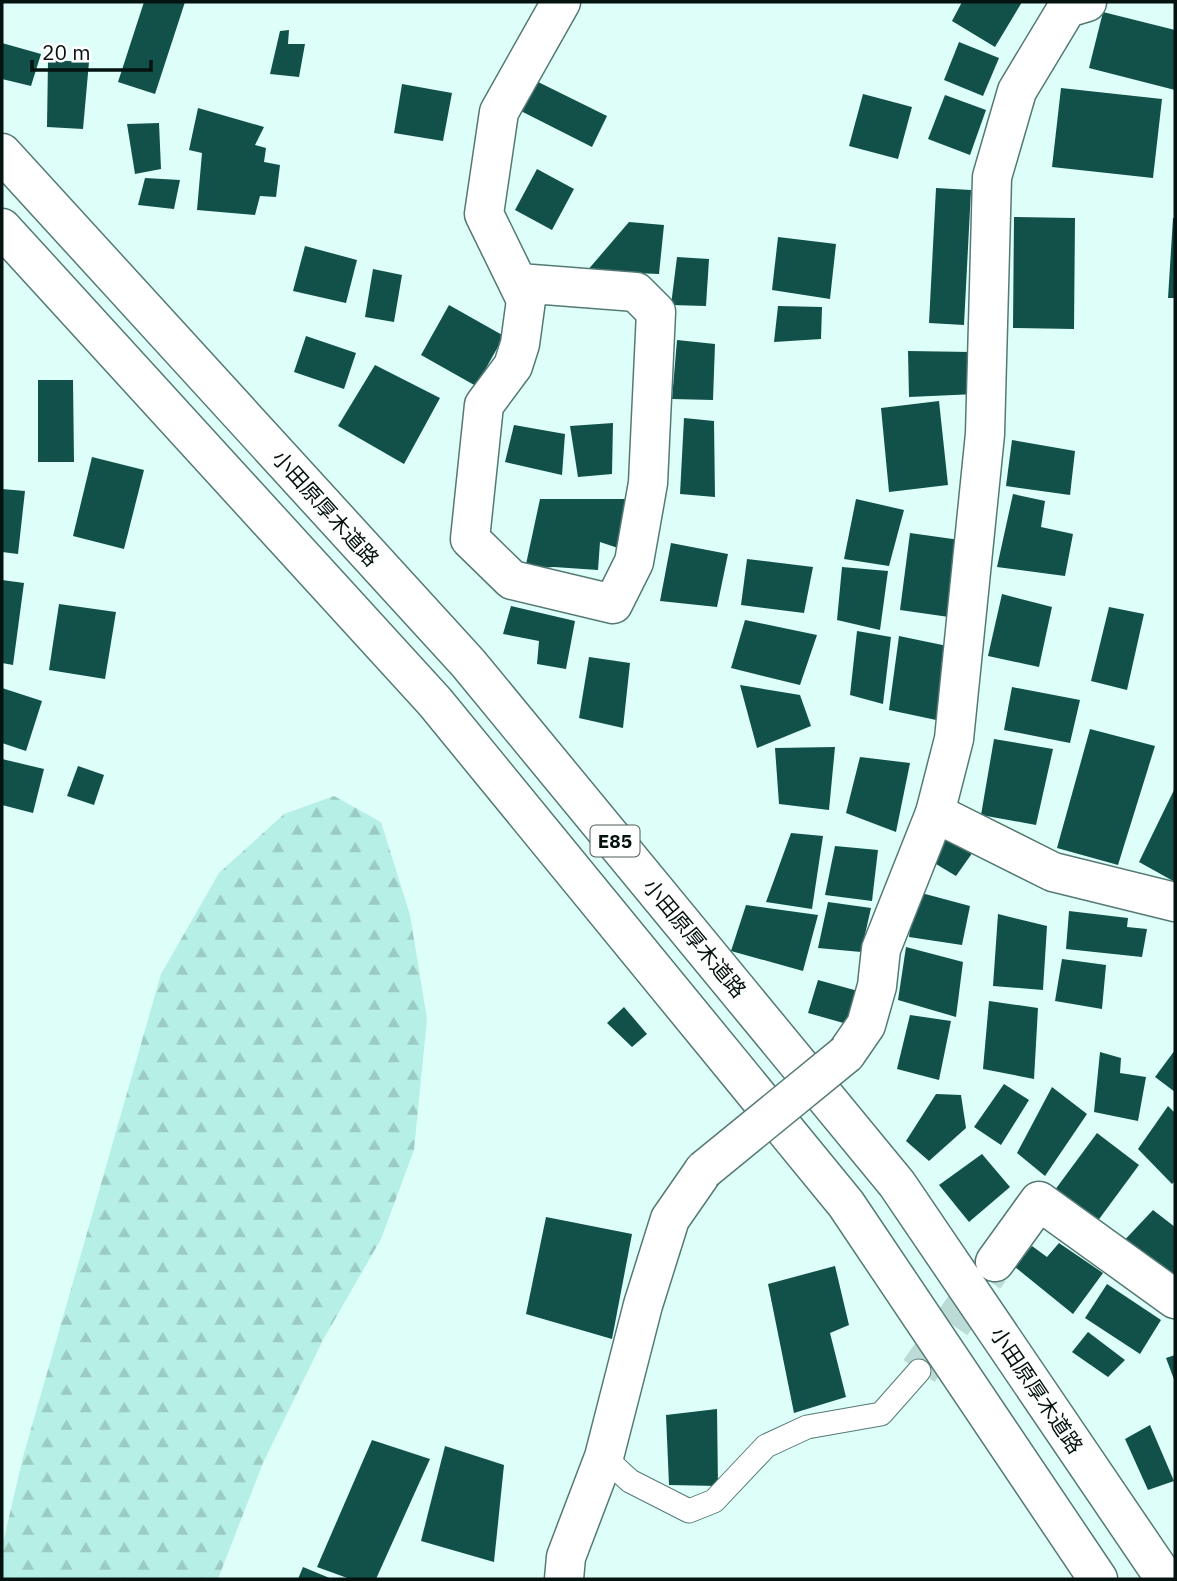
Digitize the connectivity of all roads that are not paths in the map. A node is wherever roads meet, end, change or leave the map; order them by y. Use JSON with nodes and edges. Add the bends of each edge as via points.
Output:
{"nodes":[{"id":1,"x":561,"y":2,"type":"edge"},
{"id":2,"x":1087,"y":2,"type":"edge"},
{"id":3,"x":2,"y":153,"type":"edge"},
{"id":4,"x":2,"y":228,"type":"edge"},
{"id":5,"x":519,"y":283,"type":"junction"},
{"id":6,"x":935,"y":813,"type":"junction"},
{"id":7,"x":1175,"y":902,"type":"edge"},
{"id":8,"x":995,"y":1262,"type":"tunnel mouth"},
{"id":9,"x":1175,"y":1299,"type":"edge"},
{"id":10,"x":919,"y":1371,"type":"tunnel mouth"},
{"id":11,"x":604,"y":1457,"type":"junction"},
{"id":12,"x":564,"y":1579,"type":"edge"},
{"id":13,"x":1098,"y":1579,"type":"edge"},
{"id":14,"x":1165,"y":1579,"type":"edge"}],
"edges":[{"from":1,"to":5,"type":"main road","via":[[499,112],[484,214]]},
{"from":2,"to":6,"type":"main road","via":[[1067,8],[1017,91],[992,177],[984,448],[954,739]]},
{"from":3,"to":14,"type":"main road","name":"小田原厚木道路","number":"E85","via":[[468,663],[897,1184]]},
{"from":4,"to":13,"type":"main road","number":"E85","via":[[435,702],[846,1204]]},
{"from":5,"to":5,"type":"main road","via":[[526,300],[520,344],[513,366],[484,405],[470,539],[512,580],[613,604],[634,562],[648,483],[656,313],[636,292]]},
{"from":6,"to":7,"type":"main road","via":[[1053,873]]},
{"from":6,"to":11,"type":"main road","bridge":true,"via":[[881,949],[866,1024],[846,1054],[704,1170],[670,1219]]},
{"from":8,"to":9,"type":"main road","via":[[1039,1201]]},
{"from":10,"to":11,"type":"lane","via":[[881,1414],[807,1427],[766,1446],[714,1501],[689,1511],[629,1481]]},
{"from":11,"to":12,"type":"main road","via":[[566,1556]]}]}
